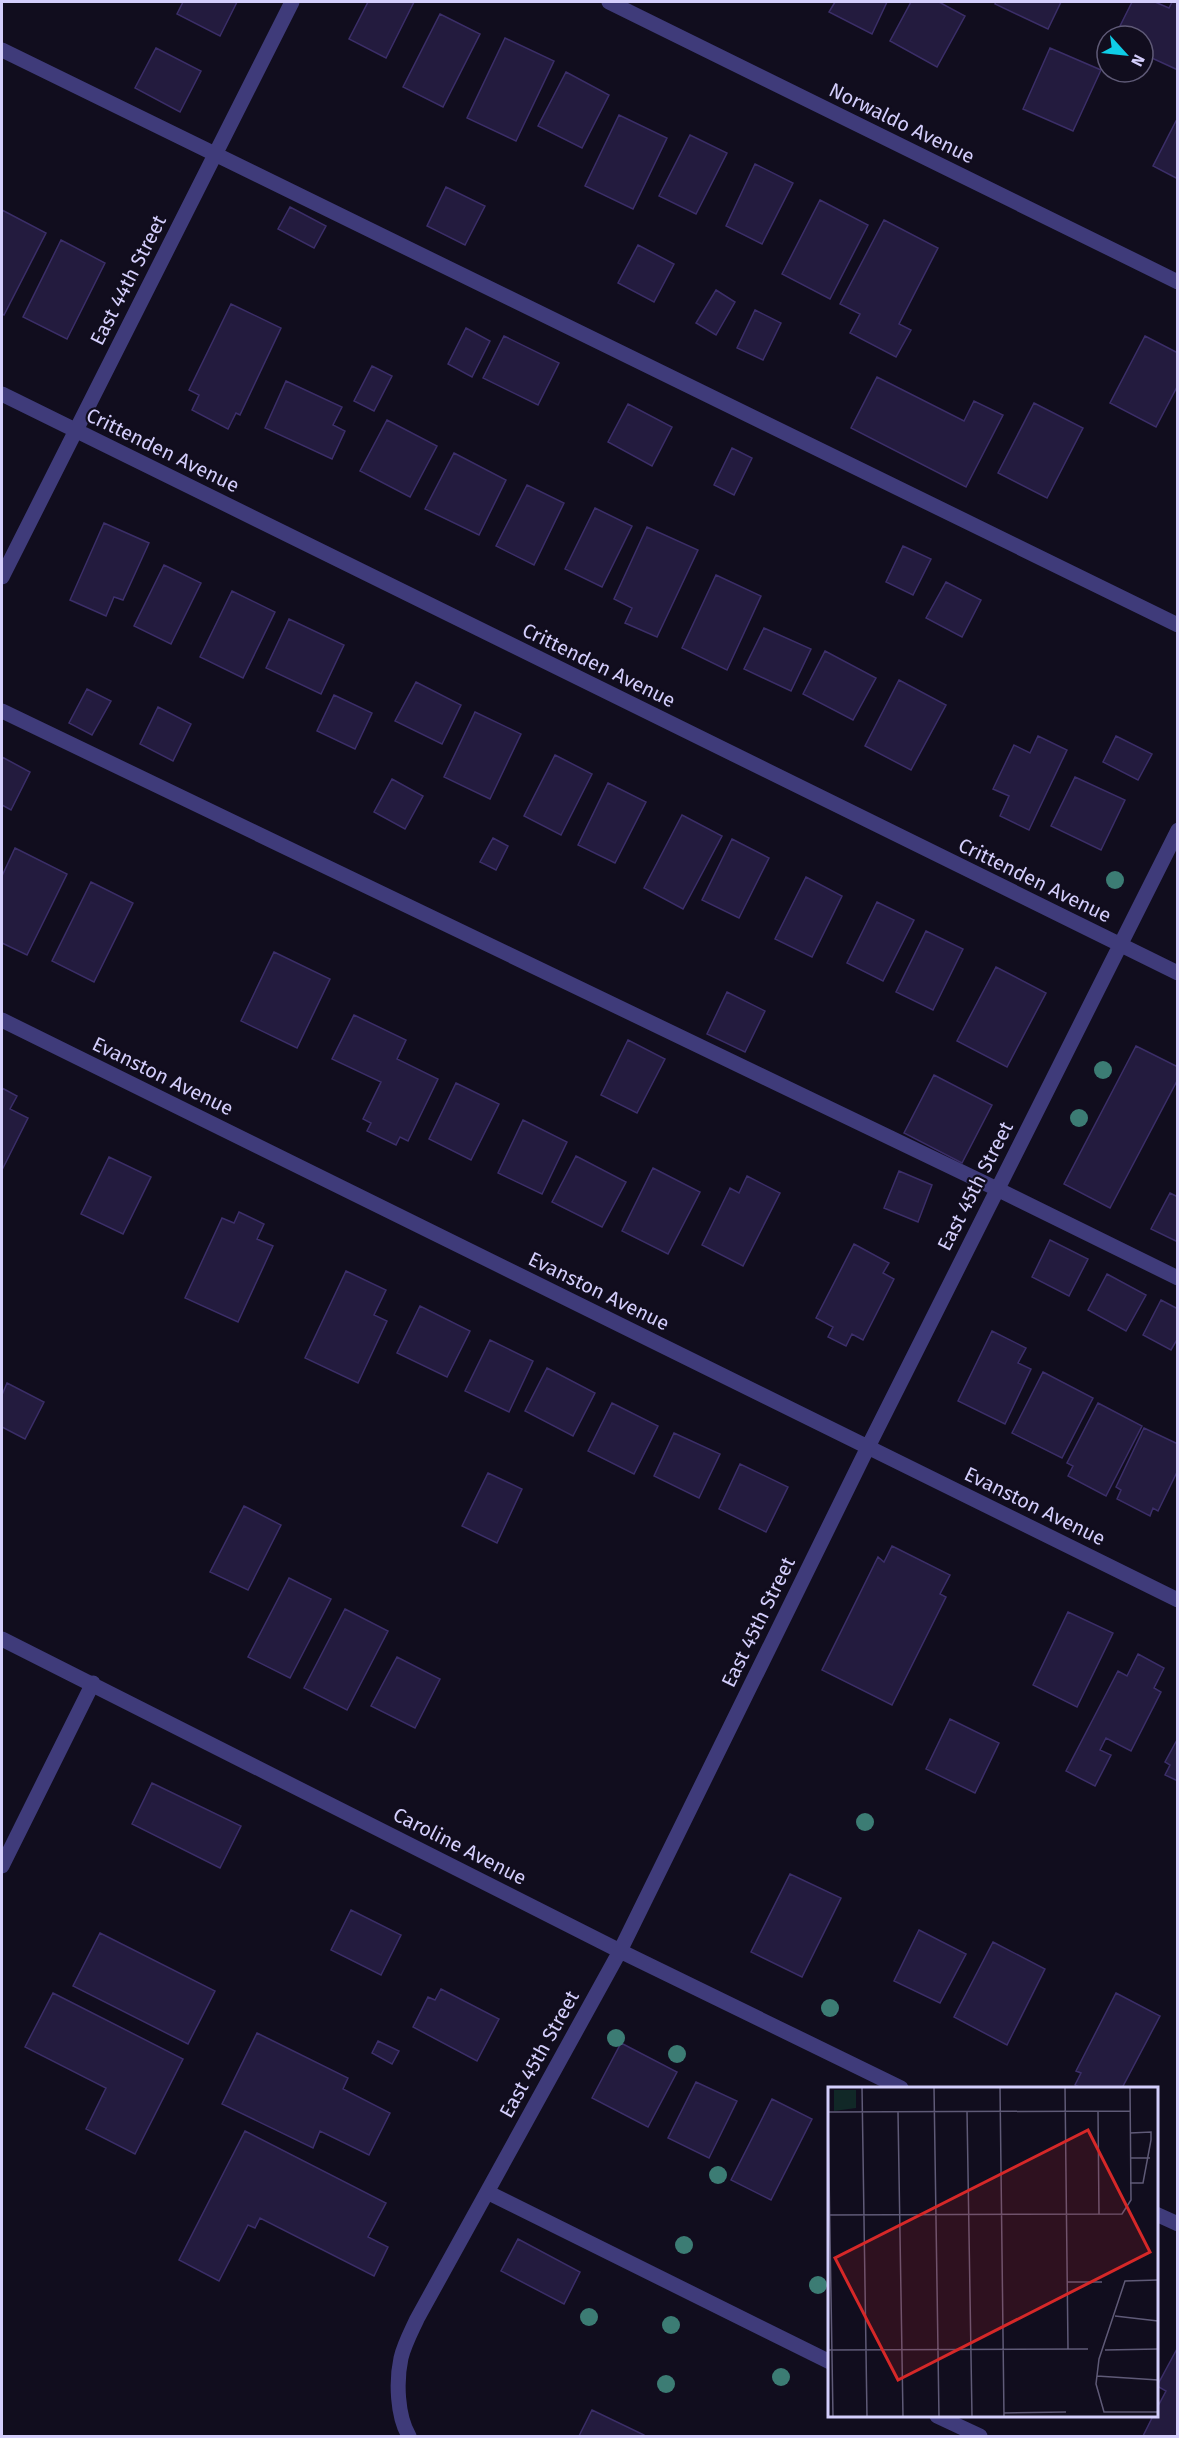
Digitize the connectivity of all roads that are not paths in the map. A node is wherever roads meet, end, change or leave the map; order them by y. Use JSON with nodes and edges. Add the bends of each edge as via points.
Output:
{"nodes":[{"id":1,"x":292,"y":2,"type":"edge"},
{"id":2,"x":609,"y":2,"type":"edge"},
{"id":3,"x":2,"y":50,"type":"edge"},
{"id":4,"x":214,"y":155,"type":"junction"},
{"id":5,"x":1178,"y":282,"type":"edge"},
{"id":6,"x":2,"y":394,"type":"edge"},
{"id":7,"x":75,"y":430,"type":"junction"},
{"id":8,"x":2,"y":577,"type":"edge"},
{"id":9,"x":1178,"y":625,"type":"edge"},
{"id":10,"x":2,"y":711,"type":"edge"},
{"id":11,"x":1178,"y":831,"type":"edge"},
{"id":12,"x":1120,"y":945,"type":"junction"},
{"id":13,"x":1178,"y":973,"type":"edge"},
{"id":14,"x":2,"y":1020,"type":"edge"},
{"id":15,"x":997,"y":1189,"type":"junction"},
{"id":16,"x":1178,"y":1278,"type":"edge"},
{"id":17,"x":868,"y":1447,"type":"junction"},
{"id":18,"x":1178,"y":1599,"type":"edge"},
{"id":19,"x":2,"y":1639,"type":"edge"},
{"id":20,"x":93,"y":1683,"type":"junction"},
{"id":21,"x":2,"y":1866,"type":"edge"},
{"id":22,"x":620,"y":1951,"type":"junction"},
{"id":23,"x":899,"y":2087,"type":"edge"},
{"id":24,"x":487,"y":2192,"type":"junction"},
{"id":25,"x":1158,"y":2215,"type":"edge"},
{"id":26,"x":1178,"y":2224,"type":"edge"},
{"id":27,"x":828,"y":2361,"type":"edge"},
{"id":28,"x":941,"y":2417,"type":"edge"},
{"id":29,"x":408,"y":2435,"type":"edge"},
{"id":30,"x":980,"y":2436,"type":"edge"}],
"edges":[{"from":1,"to":4,"type":"street","name":"East 44th Street"},
{"from":2,"to":5,"type":"street","name":"Norwaldo Avenue"},
{"from":3,"to":4,"type":"street"},
{"from":4,"to":7,"type":"street","name":"East 44th Street"},
{"from":4,"to":9,"type":"street"},
{"from":6,"to":7,"type":"street","name":"Crittenden Avenue"},
{"from":7,"to":8,"type":"street","name":"East 44th Street"},
{"from":7,"to":12,"type":"street","name":"Crittenden Avenue"},
{"from":10,"to":15,"type":"street"},
{"from":11,"to":12,"type":"street","name":"East 45th Street"},
{"from":12,"to":13,"type":"street","name":"Crittenden Avenue"},
{"from":12,"to":15,"type":"street","name":"East 45th Street"},
{"from":14,"to":17,"type":"street","name":"Evanston Avenue"},
{"from":15,"to":16,"type":"street"},
{"from":15,"to":17,"type":"street","name":"East 45th Street"},
{"from":17,"to":18,"type":"street","name":"Evanston Avenue"},
{"from":17,"to":22,"type":"street","name":"East 45th Street"},
{"from":19,"to":20,"type":"street","name":"Caroline Avenue"},
{"from":20,"to":21,"type":"street"},
{"from":20,"to":22,"type":"street","name":"Caroline Avenue"},
{"from":22,"to":23,"type":"street","name":"Caroline Avenue"},
{"from":22,"to":24,"type":"street","name":"East 45th Street"},
{"from":24,"to":27,"type":"street"},
{"from":24,"to":29,"type":"street","name":"East 45th Street","via":[[417,2319],[401,2357],[401,2414]]},
{"from":25,"to":26,"type":"street"},
{"from":28,"to":30,"type":"street"}]}
